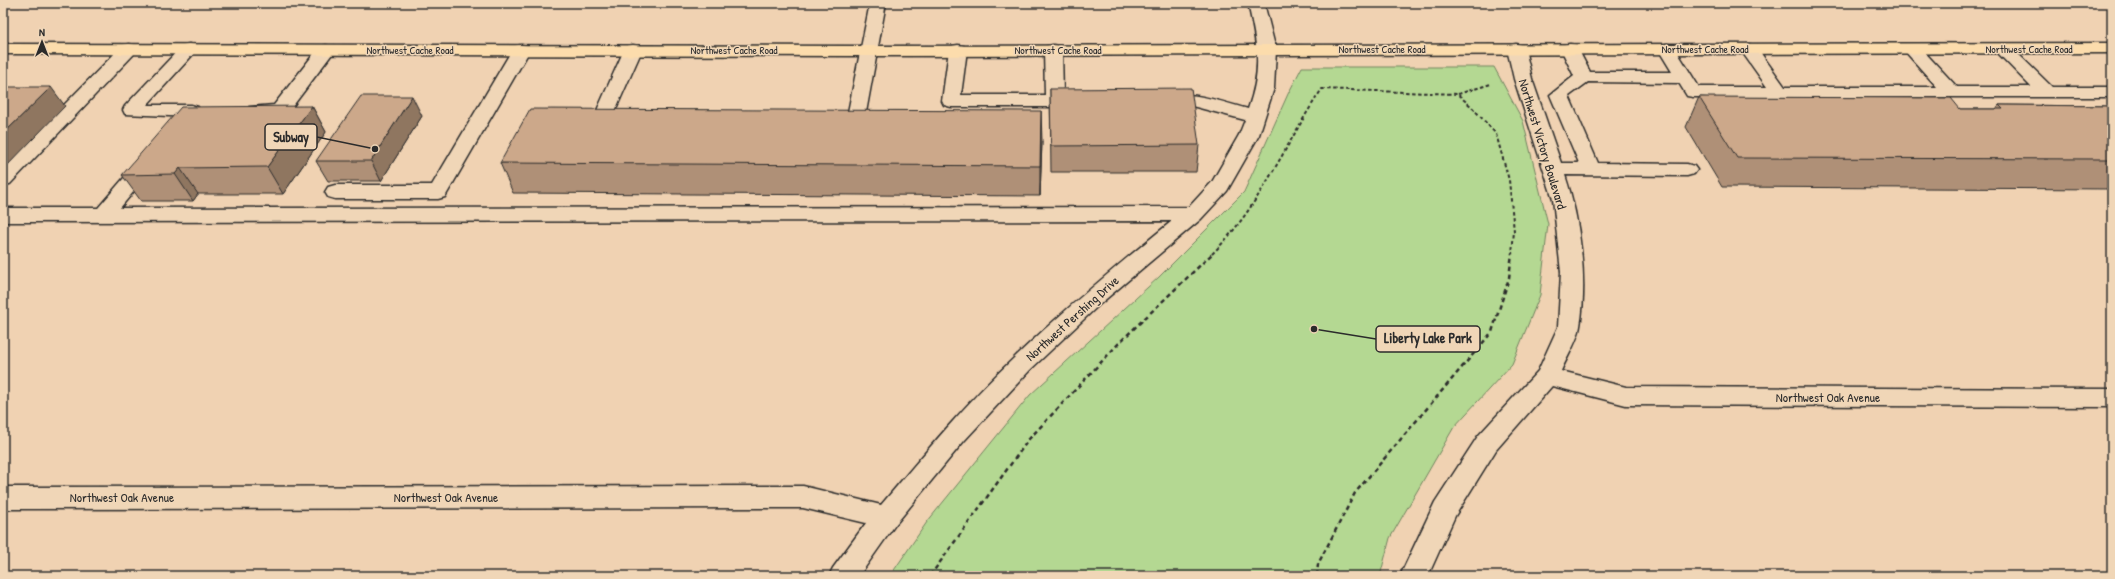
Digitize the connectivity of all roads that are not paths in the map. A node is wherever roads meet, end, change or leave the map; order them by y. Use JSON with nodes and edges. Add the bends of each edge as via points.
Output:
{"nodes":[{"id":1,"x":878,"y":3,"type":"edge"},
{"id":2,"x":1256,"y":3,"type":"edge"},
{"id":3,"x":128,"y":49,"type":"junction"},
{"id":4,"x":189,"y":49,"type":"junction"},
{"id":5,"x":1516,"y":49,"type":"junction"},
{"id":6,"x":1570,"y":49,"type":"junction"},
{"id":7,"x":1667,"y":49,"type":"junction"},
{"id":8,"x":1749,"y":49,"type":"junction"},
{"id":9,"x":1912,"y":49,"type":"junction"},
{"id":10,"x":2004,"y":49,"type":"junction"},
{"id":11,"x":2111,"y":49,"type":"edge"},
{"id":12,"x":5,"y":50,"type":"edge"},
{"id":13,"x":326,"y":50,"type":"junction"},
{"id":14,"x":521,"y":50,"type":"junction"},
{"id":15,"x":633,"y":50,"type":"junction"},
{"id":16,"x":868,"y":50,"type":"junction"},
{"id":17,"x":958,"y":50,"type":"junction"},
{"id":18,"x":1053,"y":50,"type":"junction"},
{"id":19,"x":1267,"y":50,"type":"junction"},
{"id":20,"x":1584,"y":77,"type":"junction"},
{"id":21,"x":1684,"y":78,"type":"junction"},
{"id":22,"x":1780,"y":92,"type":"junction"},
{"id":23,"x":1952,"y":92,"type":"junction"},
{"id":24,"x":2047,"y":92,"type":"junction"},
{"id":25,"x":2112,"y":92,"type":"edge"},
{"id":26,"x":1054,"y":101,"type":"junction"},
{"id":27,"x":1100,"y":101,"type":"edge"},
{"id":28,"x":1146,"y":101,"type":"edge"},
{"id":29,"x":235,"y":111,"type":"edge"},
{"id":30,"x":1255,"y":117,"type":"junction"},
{"id":31,"x":643,"y":118,"type":"edge"},
{"id":32,"x":817,"y":118,"type":"edge"},
{"id":33,"x":176,"y":128,"type":"edge"},
{"id":34,"x":162,"y":145,"type":"edge"},
{"id":35,"x":1553,"y":169,"type":"junction"},
{"id":36,"x":1591,"y":169,"type":"junction"},
{"id":37,"x":1687,"y":170,"type":"dead end"},
{"id":38,"x":3,"y":179,"type":"edge"},
{"id":39,"x":335,"y":192,"type":"dead end"},
{"id":40,"x":1194,"y":214,"type":"junction"},
{"id":41,"x":3,"y":215,"type":"edge"},
{"id":42,"x":103,"y":215,"type":"junction"},
{"id":43,"x":1547,"y":376,"type":"junction"},
{"id":44,"x":2112,"y":398,"type":"edge"},
{"id":45,"x":3,"y":498,"type":"edge"},
{"id":46,"x":886,"y":517,"type":"junction"},
{"id":47,"x":843,"y":576,"type":"edge"},
{"id":48,"x":1414,"y":576,"type":"edge"}],
"edges":[{"from":1,"to":16,"type":"street"},
{"from":2,"to":19,"type":"street","name":"Northwest Pershing Drive"},
{"from":3,"to":4,"type":"main road","name":"Northwest Cache Road"},
{"from":3,"to":12,"type":"main road","name":"Northwest Cache Road"},
{"from":3,"to":38,"type":"street"},
{"from":4,"to":13,"type":"main road","name":"Northwest Cache Road"},
{"from":4,"to":33,"type":"street","via":[[132,110],[199,111]]},
{"from":5,"to":6,"type":"main road","name":"Northwest Cache Road"},
{"from":5,"to":19,"type":"main road","name":"Northwest Cache Road"},
{"from":5,"to":35,"type":"street","name":"Northwest Victory Boulevard"},
{"from":6,"to":7,"type":"main road","name":"Northwest Cache Road"},
{"from":6,"to":20,"type":"street"},
{"from":7,"to":8,"type":"main road","name":"Northwest Cache Road"},
{"from":7,"to":21,"type":"street"},
{"from":8,"to":9,"type":"main road","name":"Northwest Cache Road"},
{"from":8,"to":22,"type":"street"},
{"from":9,"to":10,"type":"main road","name":"Northwest Cache Road"},
{"from":9,"to":23,"type":"street"},
{"from":10,"to":11,"type":"main road","name":"Northwest Cache Road"},
{"from":10,"to":24,"type":"street"},
{"from":13,"to":14,"type":"main road","name":"Northwest Cache Road"},
{"from":13,"to":29,"type":"street","via":[[279,111]]},
{"from":14,"to":15,"type":"main road","name":"Northwest Cache Road"},
{"from":14,"to":39,"type":"street","via":[[438,192]]},
{"from":15,"to":16,"type":"main road","name":"Northwest Cache Road"},
{"from":15,"to":31,"type":"street","via":[[603,117]]},
{"from":16,"to":17,"type":"main road","name":"Northwest Cache Road"},
{"from":16,"to":32,"type":"street","via":[[856,118]]},
{"from":17,"to":18,"type":"main road","name":"Northwest Cache Road"},
{"from":17,"to":26,"type":"street","via":[[951,101]]},
{"from":18,"to":19,"type":"main road","name":"Northwest Cache Road"},
{"from":18,"to":26,"type":"street"},
{"from":19,"to":30,"type":"street","name":"Northwest Pershing Drive","via":[[1265,88]]},
{"from":20,"to":21,"type":"street"},
{"from":20,"to":36,"type":"street","via":[[1558,95]]},
{"from":21,"to":22,"type":"street","via":[[1693,92]]},
{"from":22,"to":23,"type":"street"},
{"from":23,"to":24,"type":"street"},
{"from":24,"to":25,"type":"street"},
{"from":26,"to":27,"type":"street"},
{"from":28,"to":30,"type":"street","via":[[1192,100]]},
{"from":30,"to":40,"type":"street","name":"Northwest Pershing Drive","via":[[1249,135],[1220,186]]},
{"from":34,"to":42,"type":"street"},
{"from":35,"to":36,"type":"street"},
{"from":35,"to":43,"type":"street","name":"Northwest Victory Boulevard","via":[[1563,199],[1572,272],[1569,327]]},
{"from":36,"to":37,"type":"street"},
{"from":40,"to":42,"type":"street"},
{"from":40,"to":46,"type":"street","name":"Northwest Pershing Drive","via":[[1092,298],[1022,364],[954,434]]},
{"from":41,"to":42,"type":"street"},
{"from":43,"to":44,"type":"street","name":"Northwest Oak Avenue","via":[[1626,396]]},
{"from":43,"to":48,"type":"street","name":"Northwest Victory Boulevard","via":[[1487,443],[1444,510]]},
{"from":45,"to":46,"type":"street","name":"Northwest Oak Avenue","via":[[803,497]]},
{"from":46,"to":47,"type":"street","name":"Northwest Pershing Drive"}]}
